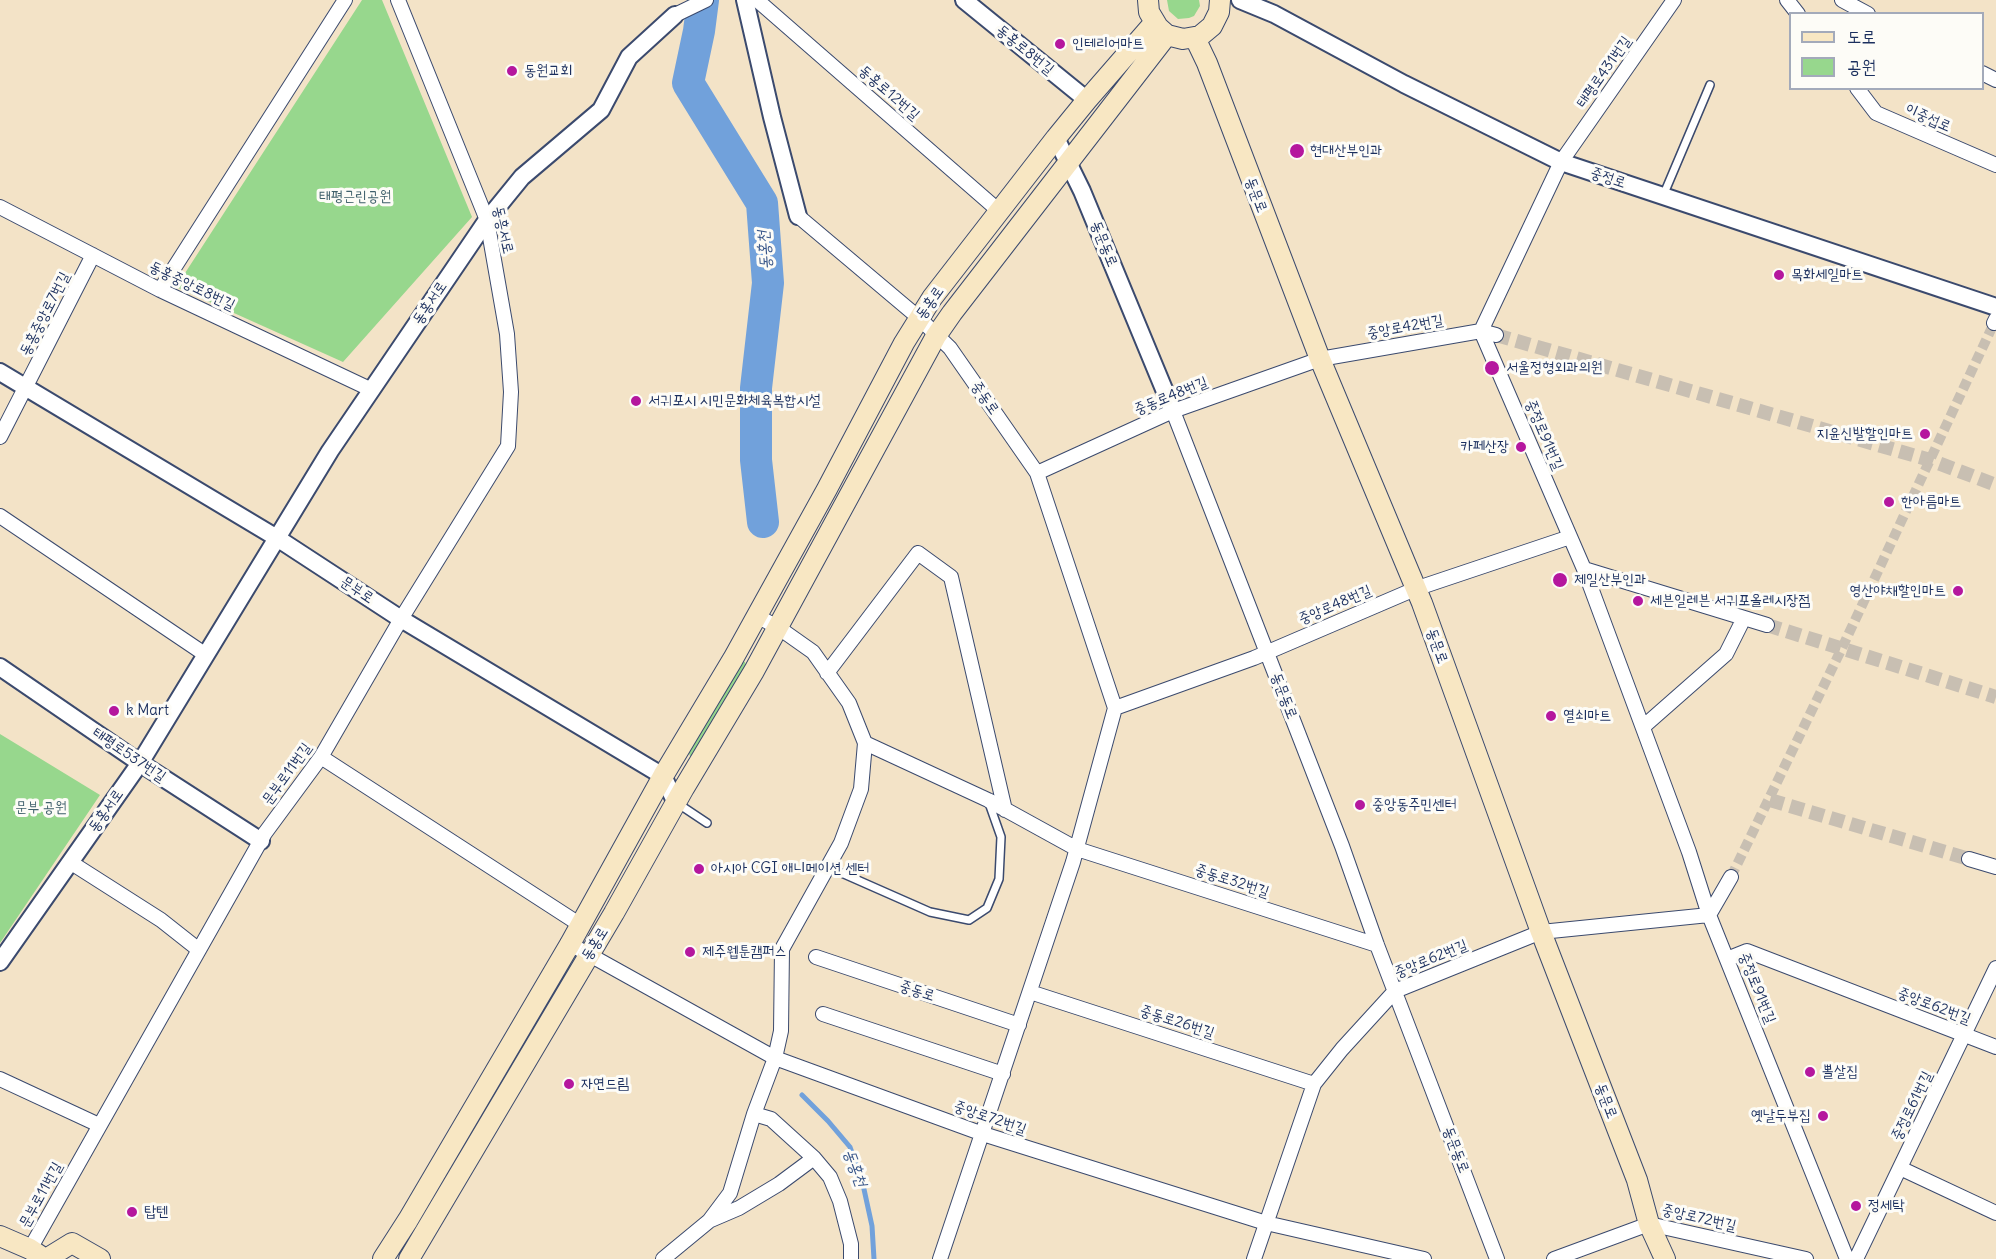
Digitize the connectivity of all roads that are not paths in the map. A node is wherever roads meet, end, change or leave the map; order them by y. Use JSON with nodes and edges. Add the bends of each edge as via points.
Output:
{"nodes":[{"id":1,"x":345,"y":0,"type":"edge"},
{"id":2,"x":398,"y":0,"type":"edge"},
{"id":3,"x":706,"y":0,"type":"edge"},
{"id":4,"x":745,"y":0,"type":"edge"},
{"id":5,"x":757,"y":0,"type":"edge"},
{"id":6,"x":964,"y":0,"type":"edge"},
{"id":7,"x":1148,"y":0,"type":"edge"},
{"id":8,"x":1220,"y":0,"type":"edge"},
{"id":9,"x":1240,"y":0,"type":"edge"},
{"id":10,"x":1674,"y":0,"type":"edge"},
{"id":11,"x":1787,"y":0,"type":"edge"},
{"id":12,"x":1842,"y":0,"type":"edge"},
{"id":13,"x":1796,"y":12,"type":"edge"},
{"id":14,"x":1864,"y":12,"type":"edge"},
{"id":15,"x":675,"y":15,"type":"joint"},
{"id":16,"x":1160,"y":29,"type":"junction"},
{"id":17,"x":1195,"y":38,"type":"junction"},
{"id":18,"x":1710,"y":85,"type":"dead end"},
{"id":19,"x":1859,"y":90,"type":"edge"},
{"id":20,"x":1087,"y":99,"type":"junction"},
{"id":21,"x":1056,"y":138,"type":"junction"},
{"id":22,"x":1068,"y":162,"type":"junction"},
{"id":23,"x":1561,"y":162,"type":"junction"},
{"id":24,"x":1996,"y":165,"type":"edge"},
{"id":25,"x":1663,"y":196,"type":"junction"},
{"id":26,"x":0,"y":207,"type":"edge"},
{"id":27,"x":999,"y":211,"type":"junction"},
{"id":28,"x":798,"y":216,"type":"joint"},
{"id":29,"x":487,"y":220,"type":"junction"},
{"id":30,"x":93,"y":255,"type":"junction"},
{"id":31,"x":160,"y":290,"type":"junction"},
{"id":32,"x":1996,"y":317,"type":"edge"},
{"id":33,"x":919,"y":318,"type":"junction"},
{"id":34,"x":1481,"y":331,"type":"junction"},
{"id":35,"x":1496,"y":335,"type":"tunnel mouth"},
{"id":36,"x":936,"y":336,"type":"junction"},
{"id":37,"x":1320,"y":359,"type":"junction"},
{"id":38,"x":0,"y":372,"type":"edge"},
{"id":39,"x":26,"y":387,"type":"junction"},
{"id":40,"x":372,"y":390,"type":"junction"},
{"id":41,"x":1173,"y":411,"type":"junction"},
{"id":42,"x":0,"y":437,"type":"edge"},
{"id":43,"x":508,"y":446,"type":"joint"},
{"id":44,"x":1037,"y":472,"type":"junction"},
{"id":45,"x":0,"y":516,"type":"edge"},
{"id":46,"x":1570,"y":537,"type":"junction"},
{"id":47,"x":278,"y":538,"type":"junction"},
{"id":48,"x":1584,"y":569,"type":"junction"},
{"id":49,"x":1415,"y":589,"type":"junction"},
{"id":50,"x":757,"y":616,"type":"junction"},
{"id":51,"x":1742,"y":618,"type":"junction"},
{"id":52,"x":401,"y":619,"type":"junction"},
{"id":53,"x":1767,"y":625,"type":"tunnel mouth"},
{"id":54,"x":779,"y":628,"type":"junction"},
{"id":55,"x":1267,"y":652,"type":"junction"},
{"id":56,"x":206,"y":655,"type":"junction"},
{"id":57,"x":0,"y":667,"type":"edge"},
{"id":58,"x":827,"y":673,"type":"junction"},
{"id":59,"x":1115,"y":708,"type":"junction"},
{"id":60,"x":1643,"y":727,"type":"junction"},
{"id":61,"x":865,"y":743,"type":"junction"},
{"id":62,"x":321,"y":757,"type":"junction"},
{"id":63,"x":140,"y":763,"type":"junction"},
{"id":64,"x":663,"y":776,"type":"junction"},
{"id":65,"x":988,"y":800,"type":"junction"},
{"id":66,"x":676,"y":803,"type":"junction"},
{"id":67,"x":1005,"y":810,"type":"junction"},
{"id":68,"x":707,"y":823,"type":"dead end"},
{"id":69,"x":261,"y":841,"type":"junction"},
{"id":70,"x":1077,"y":849,"type":"junction"},
{"id":71,"x":1969,"y":859,"type":"tunnel mouth"},
{"id":72,"x":70,"y":862,"type":"junction"},
{"id":73,"x":828,"y":867,"type":"junction"},
{"id":74,"x":1996,"y":867,"type":"edge"},
{"id":75,"x":1731,"y":877,"type":"tunnel mouth"},
{"id":76,"x":1709,"y":915,"type":"junction"},
{"id":77,"x":579,"y":924,"type":"junction"},
{"id":78,"x":1541,"y":932,"type":"junction"},
{"id":79,"x":570,"y":944,"type":"junction"},
{"id":80,"x":1377,"y":945,"type":"junction"},
{"id":81,"x":199,"y":950,"type":"junction"},
{"id":82,"x":589,"y":954,"type":"junction"},
{"id":83,"x":816,"y":957,"type":"dead end"},
{"id":84,"x":1727,"y":959,"type":"junction"},
{"id":85,"x":0,"y":962,"type":"edge"},
{"id":86,"x":1996,"y":968,"type":"edge"},
{"id":87,"x":1395,"y":991,"type":"junction"},
{"id":88,"x":1030,"y":992,"type":"junction"},
{"id":89,"x":823,"y":1014,"type":"dead end"},
{"id":90,"x":1019,"y":1025,"type":"junction"},
{"id":91,"x":1964,"y":1036,"type":"junction"},
{"id":92,"x":1996,"y":1047,"type":"edge"},
{"id":93,"x":775,"y":1058,"type":"junction"},
{"id":94,"x":1003,"y":1074,"type":"junction"},
{"id":95,"x":0,"y":1079,"type":"edge"},
{"id":96,"x":1314,"y":1084,"type":"junction"},
{"id":97,"x":754,"y":1114,"type":"junction"},
{"id":98,"x":99,"y":1125,"type":"junction"},
{"id":99,"x":983,"y":1134,"type":"junction"},
{"id":100,"x":814,"y":1158,"type":"junction"},
{"id":101,"x":1900,"y":1168,"type":"junction"},
{"id":102,"x":1996,"y":1213,"type":"edge"},
{"id":103,"x":709,"y":1221,"type":"junction"},
{"id":104,"x":1266,"y":1223,"type":"junction"},
{"id":105,"x":1649,"y":1224,"type":"junction"},
{"id":106,"x":0,"y":1236,"type":"edge"},
{"id":107,"x":40,"y":1256,"type":"edge"},
{"id":108,"x":100,"y":1259,"type":"edge"},
{"id":109,"x":382,"y":1259,"type":"edge"},
{"id":110,"x":409,"y":1259,"type":"edge"},
{"id":111,"x":663,"y":1259,"type":"edge"},
{"id":112,"x":851,"y":1259,"type":"edge"},
{"id":113,"x":940,"y":1259,"type":"edge"},
{"id":114,"x":1254,"y":1259,"type":"edge"},
{"id":115,"x":1424,"y":1259,"type":"edge"},
{"id":116,"x":1497,"y":1259,"type":"edge"},
{"id":117,"x":1554,"y":1259,"type":"edge"},
{"id":118,"x":1665,"y":1259,"type":"edge"},
{"id":119,"x":1806,"y":1259,"type":"edge"},
{"id":120,"x":1847,"y":1259,"type":"edge"},
{"id":121,"x":1856,"y":1259,"type":"edge"}],
"edges":[{"from":1,"to":31,"type":"street"},
{"from":2,"to":29,"type":"street","name":"동흥서로"},
{"from":3,"to":15,"type":"street","name":"동홍서로"},
{"from":4,"to":28,"type":"street","name":"중동로"},
{"from":5,"to":27,"type":"street","name":"동홍로12번길"},
{"from":6,"to":20,"type":"street","name":"동홍로8번길"},
{"from":7,"to":16,"type":"main road","via":[[1149,12]]},
{"from":8,"to":17,"type":"main road","via":[[1215,22]]},
{"from":9,"to":23,"type":"street","name":"중정로"},
{"from":10,"to":23,"type":"street","name":"태평로431번길"},
{"from":11,"to":13,"type":"street"},
{"from":12,"to":14,"type":"street"},
{"from":15,"to":29,"type":"street","name":"동홍서로","via":[[629,57],[601,110],[522,177]]},
{"from":16,"to":17,"type":"main road","via":[[1178,39]]},
{"from":16,"to":20,"type":"main road","name":"동홍로"},
{"from":16,"to":22,"type":"main road","name":"동홍로"},
{"from":17,"to":37,"type":"main road","name":"동문로"},
{"from":18,"to":25,"type":"lane"},
{"from":19,"to":24,"type":"street","name":"이중섭로","via":[[1876,113]]},
{"from":20,"to":21,"type":"main road","name":"동홍로"},
{"from":21,"to":22,"type":"street","name":"동문동로"},
{"from":21,"to":27,"type":"main road","name":"동홍로"},
{"from":22,"to":36,"type":"main road","name":"동홍로"},
{"from":22,"to":41,"type":"street","name":"동문동로"},
{"from":23,"to":25,"type":"street","name":"중정로"},
{"from":23,"to":34,"type":"street"},
{"from":25,"to":32,"type":"street","name":"중정로"},
{"from":26,"to":30,"type":"street","name":"동홍중앙로8번길"},
{"from":27,"to":33,"type":"main road","name":"동홍로"},
{"from":28,"to":33,"type":"street","name":"중동로"},
{"from":29,"to":40,"type":"street","name":"동홍서로"},
{"from":29,"to":43,"type":"street","name":"동흥서로","via":[[507,334],[511,392]]},
{"from":30,"to":31,"type":"street","name":"동홍중앙로8번길"},
{"from":30,"to":39,"type":"street","name":"동홍중앙로7번길"},
{"from":31,"to":40,"type":"street","name":"동홍중앙로8번길"},
{"from":33,"to":36,"type":"street","name":"중동로"},
{"from":33,"to":50,"type":"main road","name":"동홍로"},
{"from":34,"to":35,"type":"street","name":"중앙로42번길"},
{"from":34,"to":37,"type":"street","name":"중앙로42번길"},
{"from":34,"to":46,"type":"street","name":"중정로91번길"},
{"from":36,"to":44,"type":"street","name":"중동로","via":[[950,348]]},
{"from":36,"to":54,"type":"main road","name":"동홍로"},
{"from":37,"to":41,"type":"street","name":"중동로48번길"},
{"from":37,"to":49,"type":"main road","name":"동문로"},
{"from":38,"to":39,"type":"street","name":"문부로"},
{"from":39,"to":42,"type":"street"},
{"from":39,"to":47,"type":"street","name":"문부로"},
{"from":40,"to":47,"type":"street","name":"동홍서로"},
{"from":41,"to":44,"type":"street","name":"중동로48번길"},
{"from":41,"to":55,"type":"street","name":"동문동로"},
{"from":43,"to":52,"type":"street","name":"문부로11번길"},
{"from":44,"to":59,"type":"street","name":"중동로"},
{"from":45,"to":56,"type":"street"},
{"from":46,"to":48,"type":"street","name":"중정로91번길"},
{"from":46,"to":49,"type":"street","name":"중앙로48번길"},
{"from":47,"to":52,"type":"street","name":"문부로"},
{"from":47,"to":56,"type":"street","name":"동홍서로"},
{"from":48,"to":51,"type":"street"},
{"from":48,"to":60,"type":"street","name":"중정로91번길"},
{"from":49,"to":55,"type":"street","name":"중앙로48번길"},
{"from":49,"to":78,"type":"main road","name":"동문로"},
{"from":50,"to":54,"type":"street"},
{"from":50,"to":64,"type":"main road","name":"동홍로"},
{"from":51,"to":53,"type":"street"},
{"from":51,"to":60,"type":"street","via":[[1726,654]]},
{"from":52,"to":62,"type":"street","name":"문부로11번길"},
{"from":52,"to":64,"type":"street","name":"문부로"},
{"from":54,"to":58,"type":"street","via":[[813,652]]},
{"from":54,"to":66,"type":"main road","name":"동홍로"},
{"from":55,"to":59,"type":"street","name":"중앙로48번길"},
{"from":55,"to":80,"type":"street","name":"동문동로"},
{"from":56,"to":63,"type":"street","name":"동홍서로"},
{"from":57,"to":63,"type":"street","name":"태평로537번길"},
{"from":58,"to":61,"type":"street","via":[[849,703]]},
{"from":58,"to":67,"type":"street","via":[[918,553],[951,577]]},
{"from":59,"to":70,"type":"street"},
{"from":60,"to":76,"type":"street","name":"중정로91번길"},
{"from":61,"to":65,"type":"street"},
{"from":61,"to":73,"type":"street","via":[[861,789]]},
{"from":62,"to":69,"type":"street","name":"문부로11번길"},
{"from":62,"to":77,"type":"street","name":"동홍로"},
{"from":63,"to":69,"type":"street","name":"태평로537번길"},
{"from":63,"to":72,"type":"street","name":"동홍서로"},
{"from":64,"to":66,"type":"street"},
{"from":64,"to":77,"type":"main road","name":"동홍로"},
{"from":65,"to":67,"type":"street"},
{"from":65,"to":73,"type":"lane","via":[[1001,837],[999,879],[987,908],[969,920],[930,912]]},
{"from":66,"to":68,"type":"lane"},
{"from":66,"to":82,"type":"main road","name":"동홍로"},
{"from":67,"to":70,"type":"street"},
{"from":69,"to":81,"type":"street","name":"문부로11번길"},
{"from":70,"to":80,"type":"street","name":"중동로32번길"},
{"from":70,"to":88,"type":"street"},
{"from":71,"to":74,"type":"street"},
{"from":72,"to":81,"type":"street","via":[[161,920]]},
{"from":72,"to":85,"type":"street","name":"동홍서로"},
{"from":73,"to":93,"type":"street","via":[[782,949],[781,1031]]},
{"from":75,"to":76,"type":"street"},
{"from":76,"to":78,"type":"street","name":"중앙로62번길"},
{"from":76,"to":84,"type":"street","name":"중정로91번길"},
{"from":77,"to":79,"type":"main road","name":"동홍로"},
{"from":78,"to":87,"type":"street","name":"중앙로62번길"},
{"from":78,"to":105,"type":"main road","name":"동문로","via":[[1637,1180]]},
{"from":79,"to":82,"type":"street","name":"중앙로72번길"},
{"from":79,"to":109,"type":"main road","name":"동홍로"},
{"from":80,"to":87,"type":"street","name":"동문동로"},
{"from":81,"to":98,"type":"street","name":"문부로11번길"},
{"from":82,"to":93,"type":"street","name":"중앙로72번길"},
{"from":82,"to":110,"type":"main road","name":"동홍로"},
{"from":83,"to":90,"type":"street","name":"중동로"},
{"from":84,"to":91,"type":"street","name":"중앙로62번길","via":[[1747,951]]},
{"from":84,"to":120,"type":"street","name":"중정로91번길"},
{"from":86,"to":91,"type":"street","name":"중정로61번길"},
{"from":87,"to":96,"type":"street","name":"중앙로62번길"},
{"from":87,"to":116,"type":"street","name":"동문동로"},
{"from":88,"to":90,"type":"street"},
{"from":88,"to":96,"type":"street","name":"중동로26번길"},
{"from":89,"to":94,"type":"street"},
{"from":90,"to":94,"type":"street"},
{"from":91,"to":92,"type":"street","name":"중앙로62번길"},
{"from":91,"to":101,"type":"street","name":"중정로61번길"},
{"from":93,"to":97,"type":"street"},
{"from":93,"to":99,"type":"street","name":"중앙로72번길"},
{"from":94,"to":99,"type":"street"},
{"from":95,"to":98,"type":"street"},
{"from":96,"to":104,"type":"street","name":"중앙로62번길"},
{"from":97,"to":100,"type":"street","via":[[771,1119]]},
{"from":97,"to":103,"type":"street","via":[[730,1193]]},
{"from":98,"to":107,"type":"street","name":"문부로11번길"},
{"from":99,"to":104,"type":"street","name":"중앙로72번길"},
{"from":99,"to":113,"type":"street"},
{"from":100,"to":103,"type":"street","via":[[739,1208]]},
{"from":100,"to":112,"type":"street","via":[[831,1177],[852,1244]]},
{"from":101,"to":102,"type":"street"},
{"from":101,"to":121,"type":"street","name":"중정로61번길"},
{"from":103,"to":111,"type":"street"},
{"from":104,"to":114,"type":"street","name":"중앙로62번길"},
{"from":104,"to":115,"type":"street","name":"중앙로72번길"},
{"from":105,"to":117,"type":"street","name":"중앙로72번길"},
{"from":105,"to":118,"type":"main road","name":"동문로"},
{"from":105,"to":119,"type":"street","name":"중앙로72번길"},
{"from":106,"to":107,"type":"main road"},
{"from":107,"to":108,"type":"main road","via":[[72,1244]]}]}
